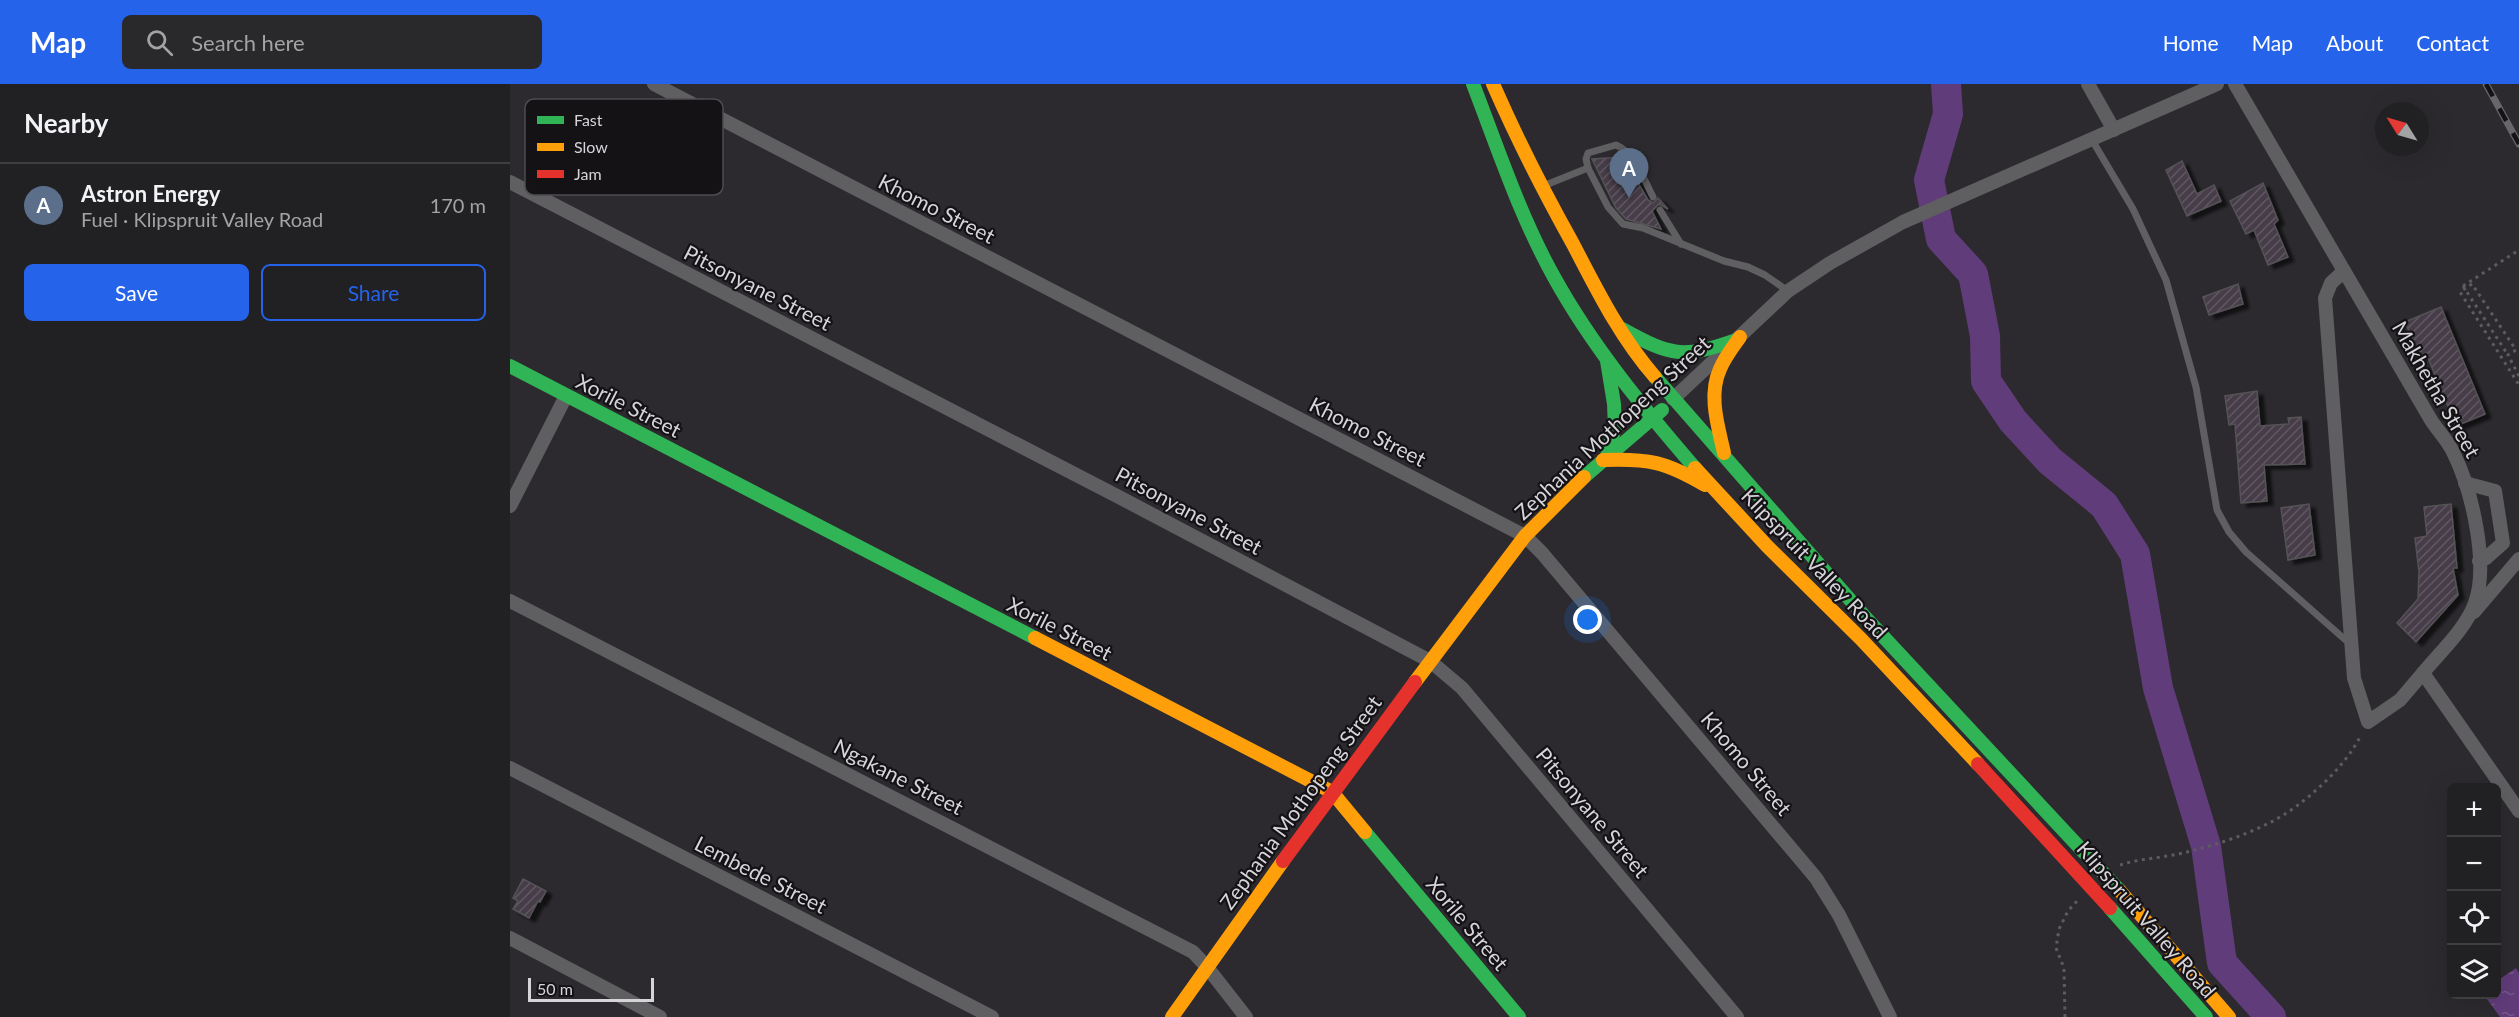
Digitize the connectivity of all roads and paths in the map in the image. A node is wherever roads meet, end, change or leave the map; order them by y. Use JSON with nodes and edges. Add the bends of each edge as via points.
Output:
{"nodes":[{"id":1,"x":654,"y":84,"type":"edge"},
{"id":2,"x":1473,"y":84,"type":"edge"},
{"id":3,"x":1493,"y":84,"type":"edge"},
{"id":4,"x":2088,"y":84,"type":"edge"},
{"id":5,"x":2217,"y":84,"type":"edge"},
{"id":6,"x":2235,"y":84,"type":"edge"},
{"id":7,"x":683,"y":99,"type":"edge"},
{"id":8,"x":723,"y":120,"type":"edge"},
{"id":9,"x":2114,"y":130,"type":"junction"},
{"id":10,"x":2092,"y":140,"type":"junction"},
{"id":11,"x":1588,"y":168,"type":"junction"},
{"id":12,"x":510,"y":182,"type":"edge"},
{"id":13,"x":1542,"y":186,"type":"junction"},
{"id":14,"x":525,"y":190,"type":"edge"},
{"id":15,"x":535,"y":195,"type":"edge"},
{"id":16,"x":1653,"y":197,"type":"dead end"},
{"id":17,"x":1660,"y":210,"type":"dead end"},
{"id":18,"x":1681,"y":245,"type":"junction"},
{"id":19,"x":2519,"y":250,"type":"edge"},
{"id":20,"x":2344,"y":271,"type":"junction"},
{"id":21,"x":1788,"y":291,"type":"junction"},
{"id":22,"x":1617,"y":326,"type":"junction"},
{"id":23,"x":1738,"y":338,"type":"junction"},
{"id":24,"x":2508,"y":355,"type":"junction"},
{"id":25,"x":1606,"y":356,"type":"junction"},
{"id":26,"x":510,"y":366,"type":"edge"},
{"id":27,"x":2519,"y":376,"type":"edge"},
{"id":28,"x":2519,"y":386,"type":"edge"},
{"id":29,"x":567,"y":396,"type":"junction"},
{"id":30,"x":1673,"y":399,"type":"junction"},
{"id":31,"x":1654,"y":417,"type":"junction"},
{"id":32,"x":1724,"y":454,"type":"junction"},
{"id":33,"x":1605,"y":458,"type":"junction"},
{"id":34,"x":2465,"y":483,"type":"junction"},
{"id":35,"x":1718,"y":492,"type":"junction"},
{"id":36,"x":510,"y":506,"type":"edge"},
{"id":37,"x":1525,"y":536,"type":"junction"},
{"id":38,"x":2519,"y":559,"type":"edge"},
{"id":39,"x":2479,"y":561,"type":"junction"},
{"id":40,"x":510,"y":601,"type":"edge"},
{"id":41,"x":2461,"y":627,"type":"junction"},
{"id":42,"x":2351,"y":646,"type":"junction"},
{"id":43,"x":1430,"y":661,"type":"junction"},
{"id":44,"x":2422,"y":674,"type":"junction"},
{"id":45,"x":2368,"y":722,"type":"junction"},
{"id":46,"x":510,"y":768,"type":"edge"},
{"id":47,"x":1332,"y":792,"type":"junction"},
{"id":48,"x":2519,"y":812,"type":"edge"},
{"id":49,"x":2118,"y":866,"type":"dead end"},
{"id":50,"x":2080,"y":898,"type":"dead end"},
{"id":51,"x":510,"y":938,"type":"edge"},
{"id":52,"x":1207,"y":967,"type":"junction"},
{"id":53,"x":660,"y":1017,"type":"edge"},
{"id":54,"x":992,"y":1017,"type":"edge"},
{"id":55,"x":1172,"y":1017,"type":"edge"},
{"id":56,"x":1246,"y":1017,"type":"edge"},
{"id":57,"x":1519,"y":1017,"type":"edge"},
{"id":58,"x":1737,"y":1017,"type":"edge"},
{"id":59,"x":1890,"y":1017,"type":"edge"},
{"id":60,"x":2065,"y":1017,"type":"edge"},
{"id":61,"x":2206,"y":1017,"type":"edge"},
{"id":62,"x":2229,"y":1017,"type":"edge"}],
"edges":[{"from":1,"to":7,"type":"street","name":"Khomo Street"},
{"from":2,"to":25,"type":"main road","name":"Klipspruit Valley Road","via":[[1530,228],[1568,301]]},
{"from":3,"to":13,"type":"main road","name":"Klipspruit Valley Road"},
{"from":4,"to":9,"type":"street"},
{"from":5,"to":9,"type":"street","name":"Zephania Mothopeng Street"},
{"from":6,"to":20,"type":"street","name":"Makhetha Street"},
{"from":8,"to":37,"type":"street","name":"Khomo Street"},
{"from":9,"to":10,"type":"street","name":"Zephania Mothopeng Street"},
{"from":10,"to":21,"type":"street","name":"Zephania Mothopeng Street","via":[[1904,222]]},
{"from":10,"to":42,"type":"lane","via":[[2133,209],[2166,280],[2196,387],[2217,510],[2246,552]]},
{"from":11,"to":13,"type":"lane"},
{"from":11,"to":16,"type":"lane","via":[[1588,153],[1620,146],[1629,154]]},
{"from":11,"to":18,"type":"lane","via":[[1608,207],[1623,224],[1643,228]]},
{"from":12,"to":14,"type":"street","name":"Pitsonyane Street"},
{"from":13,"to":22,"type":"main road","name":"Klipspruit Valley Road"},
{"from":15,"to":43,"type":"street","name":"Pitsonyane Street"},
{"from":17,"to":18,"type":"lane"},
{"from":18,"to":21,"type":"lane","via":[[1748,267]]},
{"from":19,"to":24,"type":"path","bridge":true,"via":[[2463,286]]},
{"from":20,"to":34,"type":"street","name":"Makhetha Street","via":[[2454,453]]},
{"from":20,"to":42,"type":"street","via":[[2331,283],[2325,298]]},
{"from":21,"to":23,"type":"street","name":"Zephania Mothopeng Street"},
{"from":22,"to":23,"type":"main road","via":[[1675,354],[1699,353]]},
{"from":22,"to":30,"type":"main road","name":"Klipspruit Valley Road"},
{"from":23,"to":30,"type":"street","name":"Zephania Mothopeng Street"},
{"from":23,"to":32,"type":"main road","via":[[1718,372],[1715,386]]},
{"from":24,"to":27,"type":"path"},
{"from":24,"to":28,"type":"path","via":[[2516,350],[2472,284],[2460,292]]},
{"from":25,"to":31,"type":"main road","name":"Klipspruit Valley Road"},
{"from":25,"to":33,"type":"main road","via":[[1615,427]]},
{"from":26,"to":29,"type":"main road","name":"Xorile Street"},
{"from":29,"to":36,"type":"street"},
{"from":29,"to":47,"type":"main road","name":"Xorile Street"},
{"from":30,"to":31,"type":"main road","name":"Zephania Mothopeng Street"},
{"from":30,"to":32,"type":"main road","name":"Klipspruit Valley Road"},
{"from":31,"to":33,"type":"main road","name":"Zephania Mothopeng Street"},
{"from":31,"to":35,"type":"main road","name":"Klipspruit Valley Road"},
{"from":32,"to":62,"type":"main road","name":"Klipspruit Valley Road","via":[[1866,618],[2121,892]]},
{"from":33,"to":35,"type":"main road","via":[[1656,460]]},
{"from":33,"to":37,"type":"main road","name":"Zephania Mothopeng Street"},
{"from":34,"to":39,"type":"street","name":"Makhetha Street"},
{"from":34,"to":39,"type":"street","via":[[2495,491],[2504,543]]},
{"from":35,"to":61,"type":"main road","name":"Klipspruit Valley Road","via":[[2089,883]]},
{"from":37,"to":43,"type":"main road","name":"Zephania Mothopeng Street"},
{"from":37,"to":59,"type":"street","name":"Khomo Street","via":[[1816,878]]},
{"from":38,"to":41,"type":"street"},
{"from":39,"to":41,"type":"street","name":"Makhetha Street","via":[[2475,603]]},
{"from":40,"to":52,"type":"street","name":"Ngakane Street","via":[[1193,952]]},
{"from":41,"to":44,"type":"street","name":"Makhetha Street"},
{"from":42,"to":45,"type":"street","via":[[2354,678]]},
{"from":43,"to":47,"type":"main road","name":"Zephania Mothopeng Street"},
{"from":43,"to":58,"type":"street","name":"Pitsonyane Street","via":[[1462,688]]},
{"from":44,"to":45,"type":"street","name":"Makhetha Street","via":[[2400,700]]},
{"from":44,"to":48,"type":"street"},
{"from":45,"to":49,"type":"path","via":[[2354,749],[2311,794],[2271,822],[2186,852]]},
{"from":46,"to":54,"type":"street","name":"Lembede Street"},
{"from":47,"to":52,"type":"main road","name":"Zephania Mothopeng Street"},
{"from":47,"to":57,"type":"main road","name":"Xorile Street"},
{"from":50,"to":60,"type":"path","via":[[2059,929],[2056,948],[2064,968]]},
{"from":51,"to":53,"type":"street"},
{"from":52,"to":55,"type":"main road","name":"Zephania Mothopeng Street"},
{"from":52,"to":56,"type":"street","name":"Ngakane Street"}]}
